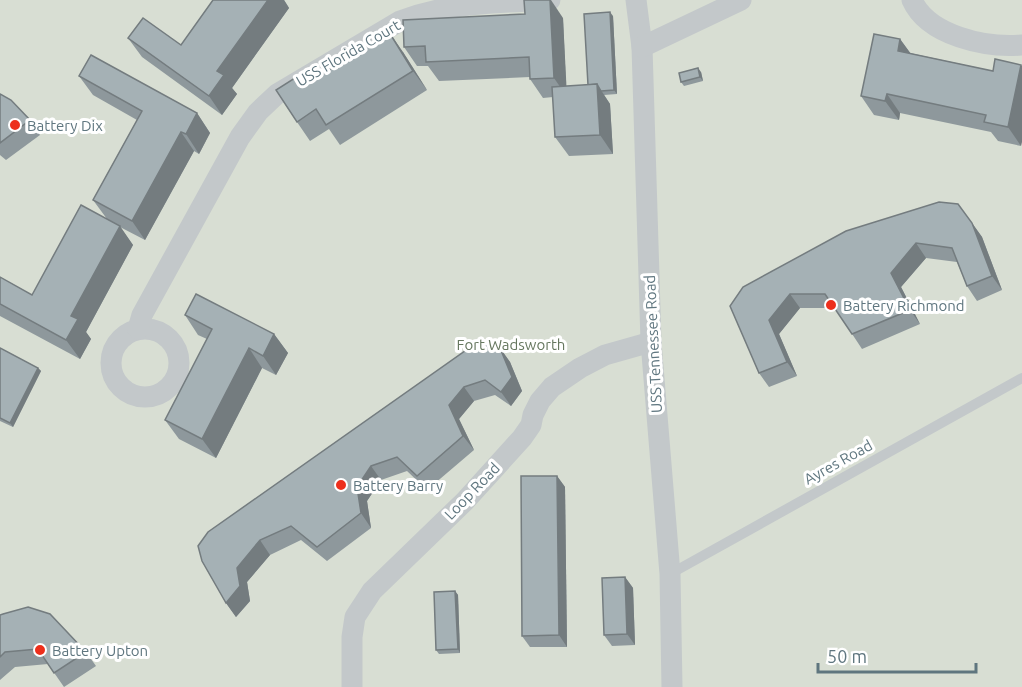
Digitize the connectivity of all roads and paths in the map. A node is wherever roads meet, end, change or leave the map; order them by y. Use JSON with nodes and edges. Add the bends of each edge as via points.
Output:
{"nodes":[{"id":1,"x":550,"y":0,"type":"edge"},
{"id":2,"x":636,"y":0,"type":"edge"},
{"id":3,"x":741,"y":0,"type":"edge"},
{"id":4,"x":912,"y":0,"type":"edge"},
{"id":5,"x":1022,"y":45,"type":"edge"},
{"id":6,"x":642,"y":47,"type":"junction"},
{"id":7,"x":138,"y":330,"type":"dead end"},
{"id":8,"x":651,"y":342,"type":"junction"},
{"id":9,"x":1022,"y":378,"type":"edge"},
{"id":10,"x":670,"y":574,"type":"junction"},
{"id":11,"x":352,"y":687,"type":"edge"},
{"id":12,"x":672,"y":687,"type":"edge"}],
"edges":[{"from":1,"to":7,"type":"street","name":"USS Florida Court","via":[[463,4],[416,15],[277,94],[240,137],[142,315]]},
{"from":2,"to":6,"type":"street","name":"USS Tennessee Road"},
{"from":3,"to":6,"type":"street"},
{"from":4,"to":5,"type":"street","via":[[926,20],[941,30],[987,43]]},
{"from":6,"to":8,"type":"street","name":"USS Tennessee Road"},
{"from":8,"to":10,"type":"street","name":"USS Tennessee Road"},
{"from":8,"to":11,"type":"street","name":"Loop Road","via":[[605,355],[552,387],[540,401],[522,438],[465,501],[372,591],[355,617]]},
{"from":9,"to":10,"type":"lane","name":"Ayres Road"},
{"from":10,"to":12,"type":"street","name":"USS Tennessee Road"}]}
